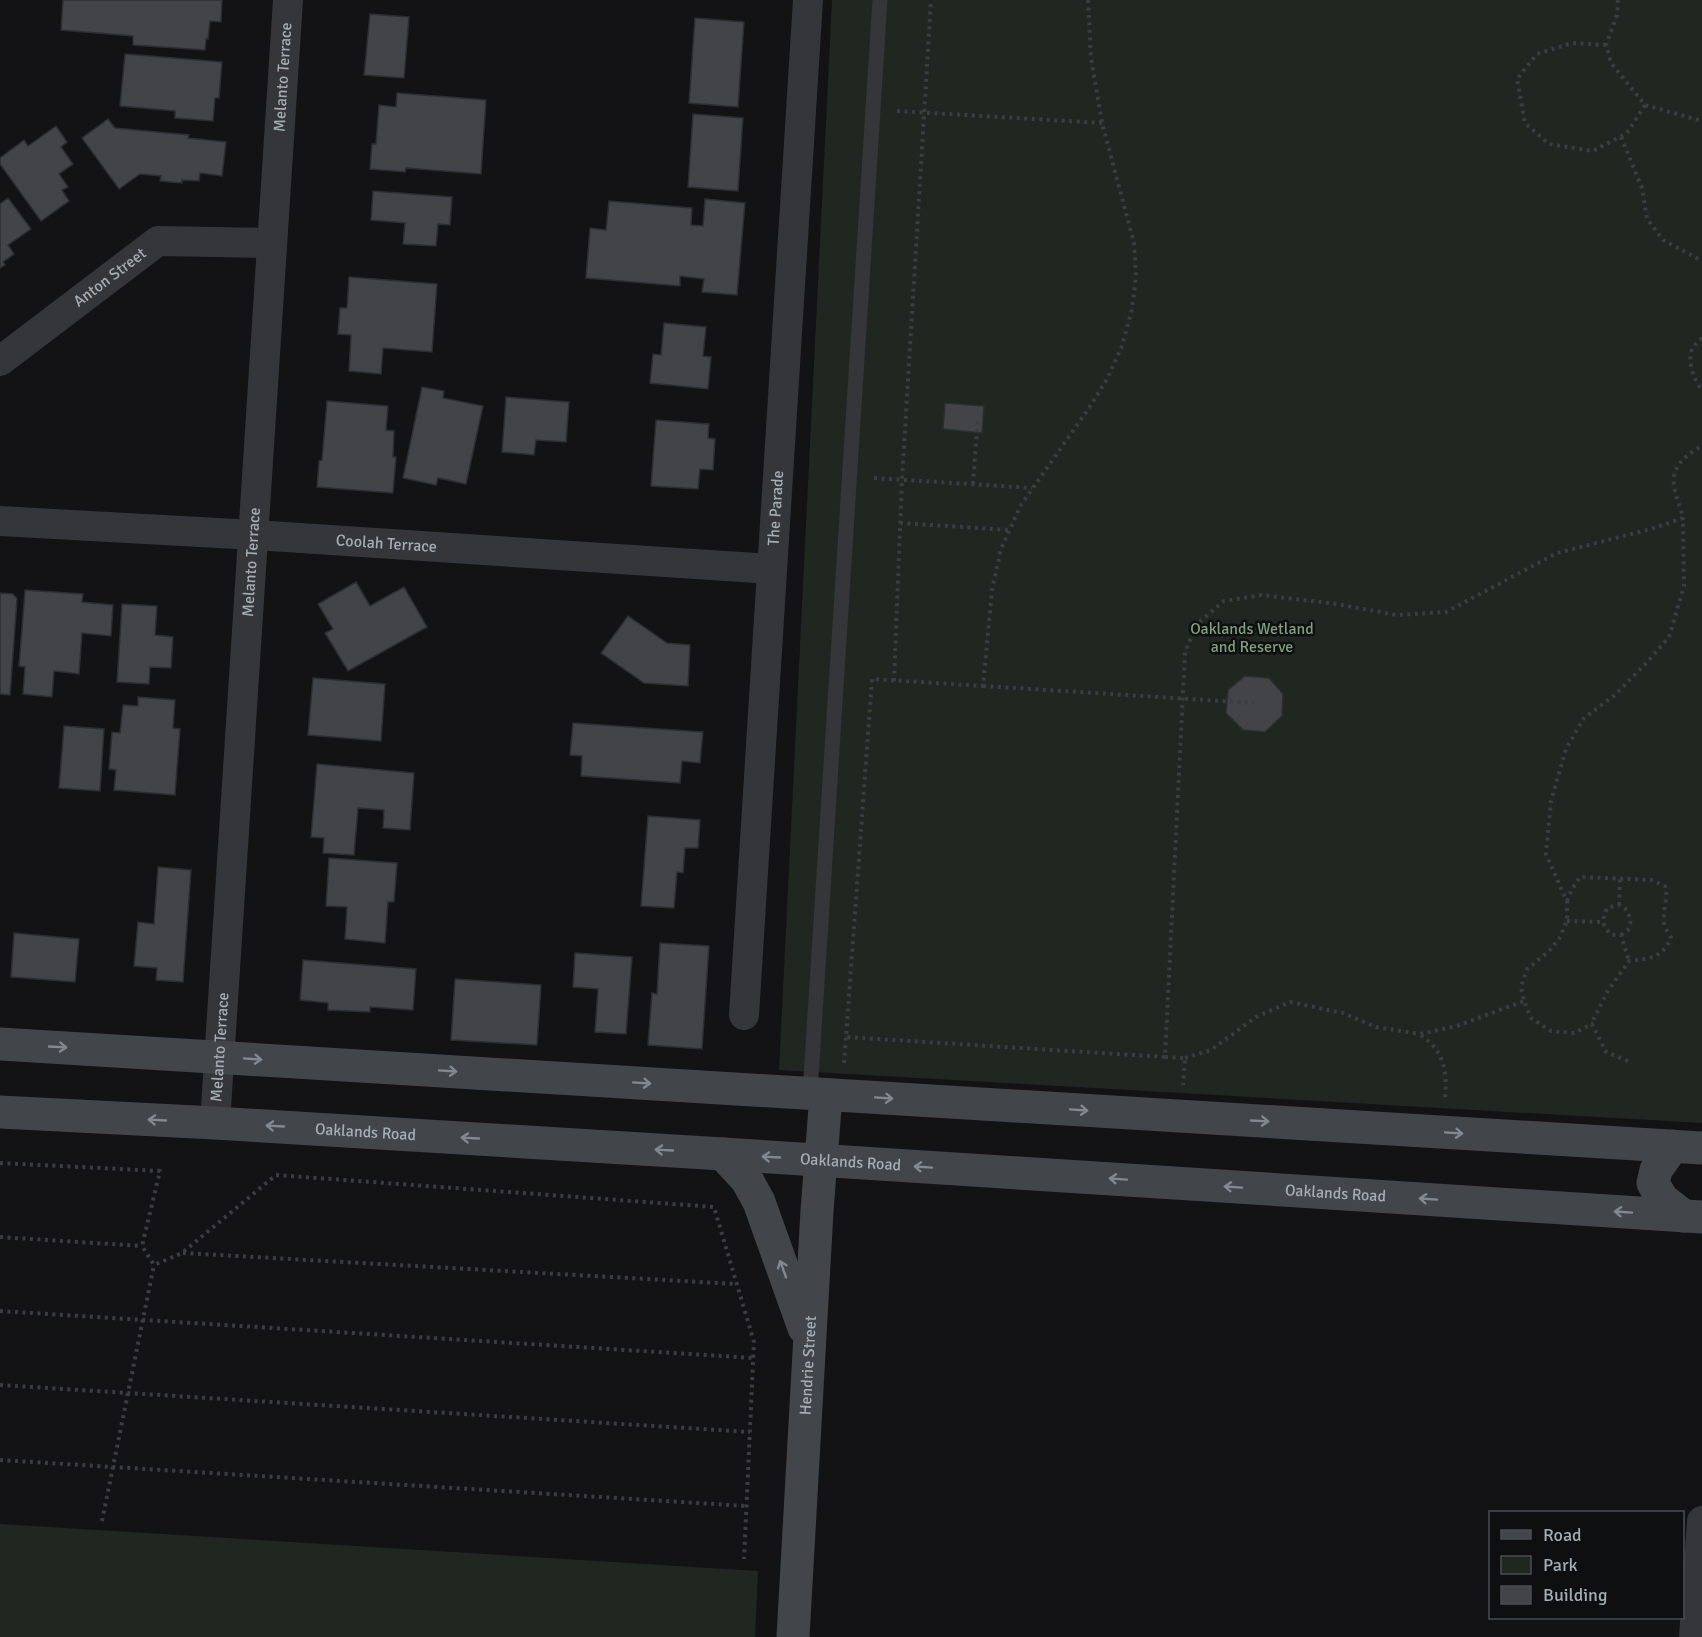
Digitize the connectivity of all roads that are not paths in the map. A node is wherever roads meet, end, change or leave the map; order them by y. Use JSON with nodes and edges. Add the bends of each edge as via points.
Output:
{"nodes":[{"id":1,"x":288,"y":0,"type":"edge"},
{"id":2,"x":808,"y":0,"type":"edge"},
{"id":3,"x":880,"y":0,"type":"edge"},
{"id":4,"x":272,"y":243,"type":"junction"},
{"id":5,"x":0,"y":361,"type":"edge"},
{"id":6,"x":0,"y":521,"type":"edge"},
{"id":7,"x":254,"y":535,"type":"junction"},
{"id":8,"x":772,"y":570,"type":"junction"},
{"id":9,"x":744,"y":1015,"type":"dead end"},
{"id":10,"x":0,"y":1044,"type":"edge"},
{"id":11,"x":219,"y":1057,"type":"junction"},
{"id":12,"x":818,"y":1094,"type":"junction"},
{"id":13,"x":0,"y":1112,"type":"edge"},
{"id":14,"x":215,"y":1123,"type":"junction"},
{"id":15,"x":1687,"y":1147,"type":"edge"},
{"id":16,"x":723,"y":1154,"type":"junction"},
{"id":17,"x":820,"y":1161,"type":"junction"},
{"id":18,"x":1693,"y":1216,"type":"edge"},
{"id":19,"x":810,"y":1344,"type":"junction"},
{"id":20,"x":1702,"y":1521,"type":"edge"},
{"id":21,"x":793,"y":1637,"type":"edge"},
{"id":22,"x":1694,"y":1637,"type":"edge"}],
"edges":[{"from":1,"to":4,"type":"street","name":"Melanto Terrace"},
{"from":2,"to":8,"type":"street","name":"The Parade"},
{"from":3,"to":12,"type":"lane","via":[[850,476]]},
{"from":4,"to":5,"type":"street","name":"Anton Street","via":[[158,242]]},
{"from":4,"to":7,"type":"street","name":"Melanto Terrace"},
{"from":6,"to":7,"type":"street","name":"Coolah Terrace"},
{"from":7,"to":8,"type":"street","name":"Coolah Terrace"},
{"from":7,"to":11,"type":"street","name":"Melanto Terrace"},
{"from":8,"to":9,"type":"street","name":"The Parade"},
{"from":10,"to":11,"type":"main road","one_way":true},
{"from":11,"to":12,"type":"main road","one_way":true},
{"from":11,"to":14,"type":"street","name":"Melanto Terrace"},
{"from":12,"to":15,"type":"main road","one_way":true},
{"from":12,"to":17,"type":"main road","name":"Hendrie Street"},
{"from":14,"to":13,"type":"main road","name":"Oaklands Road","one_way":true},
{"from":16,"to":14,"type":"main road","name":"Oaklands Road","one_way":true},
{"from":15,"to":18,"type":"main road","via":[[1656,1170],[1653,1184],[1662,1198]]},
{"from":17,"to":16,"type":"main road","name":"Oaklands Road","one_way":true},
{"from":19,"to":16,"type":"main road","one_way":true,"via":[[759,1202],[747,1180]]},
{"from":18,"to":17,"type":"main road","name":"Oaklands Road","one_way":true},
{"from":17,"to":19,"type":"main road","name":"Hendrie Street"},
{"from":19,"to":21,"type":"main road","name":"Hendrie Street"},
{"from":20,"to":22,"type":"street"}]}
